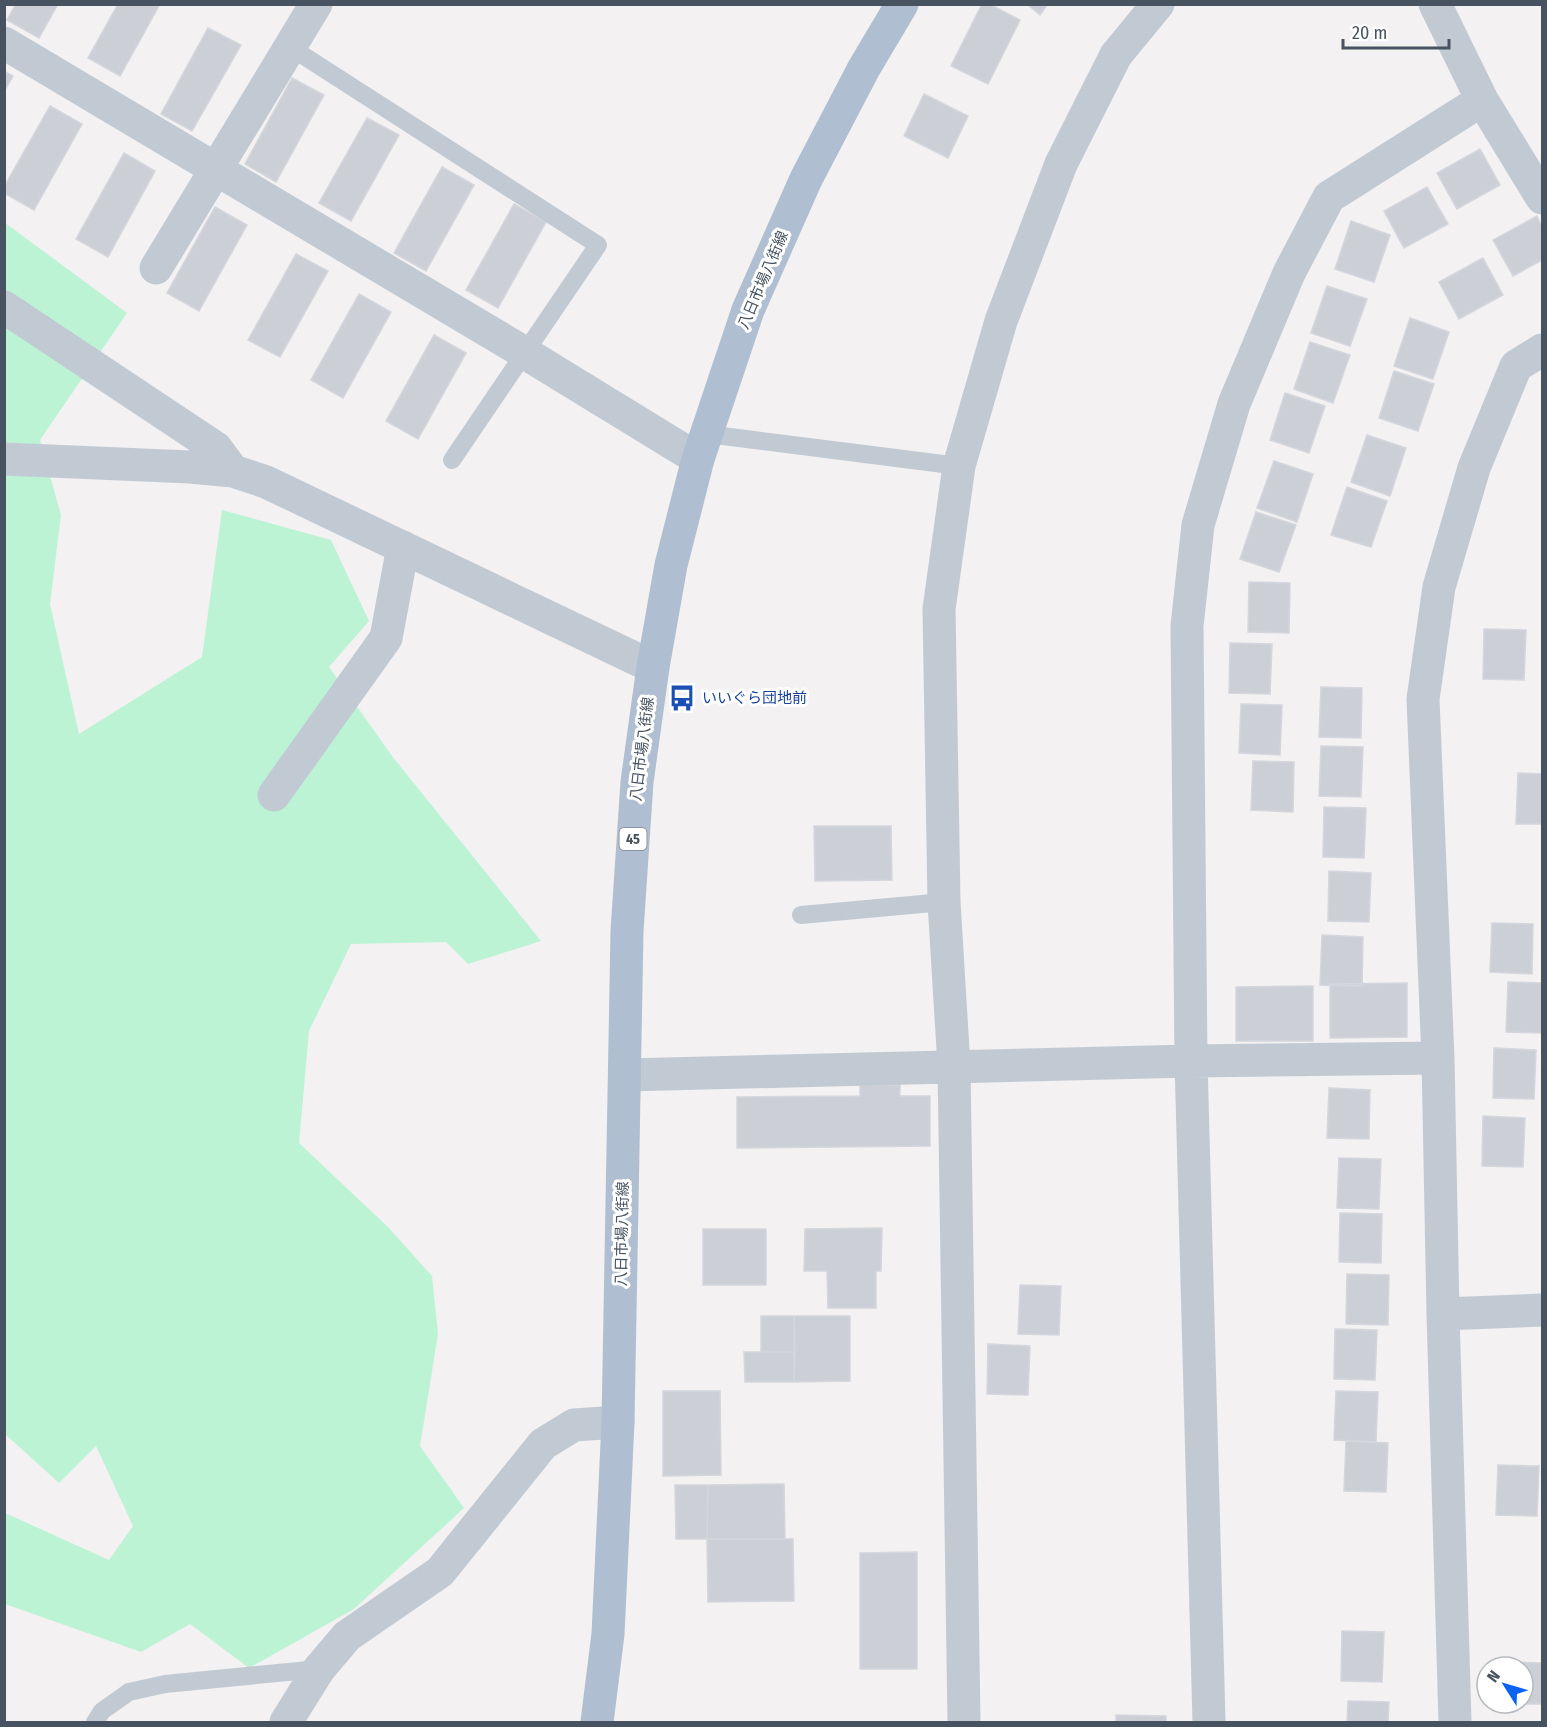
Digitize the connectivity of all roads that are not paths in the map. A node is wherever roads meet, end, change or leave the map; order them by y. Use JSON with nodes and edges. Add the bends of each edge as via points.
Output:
{"nodes":[{"id":1,"x":316,"y":4,"type":"edge"},
{"id":2,"x":902,"y":4,"type":"edge"},
{"id":3,"x":1158,"y":4,"type":"edge"},
{"id":4,"x":1435,"y":4,"type":"edge"},
{"id":5,"x":4,"y":43,"type":"edge"},
{"id":6,"x":290,"y":47,"type":"junction"},
{"id":7,"x":1482,"y":100,"type":"junction"},
{"id":8,"x":216,"y":170,"type":"junction"},
{"id":9,"x":1542,"y":198,"type":"edge"},
{"id":10,"x":156,"y":268,"type":"dead end"},
{"id":11,"x":4,"y":307,"type":"edge"},
{"id":12,"x":1542,"y":350,"type":"edge"},
{"id":13,"x":525,"y":353,"type":"junction"},
{"id":14,"x":703,"y":447,"type":"junction"},
{"id":15,"x":4,"y":459,"type":"edge"},
{"id":16,"x":452,"y":460,"type":"dead end"},
{"id":17,"x":959,"y":466,"type":"junction"},
{"id":18,"x":233,"y":471,"type":"junction"},
{"id":19,"x":403,"y":547,"type":"junction"},
{"id":20,"x":653,"y":667,"type":"junction"},
{"id":21,"x":274,"y":795,"type":"dead end"},
{"id":22,"x":944,"y":902,"type":"junction"},
{"id":23,"x":801,"y":915,"type":"dead end"},
{"id":24,"x":1438,"y":1058,"type":"junction"},
{"id":25,"x":1191,"y":1061,"type":"junction"},
{"id":26,"x":954,"y":1066,"type":"junction"},
{"id":27,"x":626,"y":1075,"type":"junction"},
{"id":28,"x":1542,"y":1310,"type":"edge"},
{"id":29,"x":1443,"y":1314,"type":"junction"},
{"id":30,"x":618,"y":1422,"type":"junction"},
{"id":31,"x":320,"y":1669,"type":"junction"},
{"id":32,"x":95,"y":1722,"type":"edge"},
{"id":33,"x":286,"y":1722,"type":"edge"},
{"id":34,"x":597,"y":1722,"type":"edge"},
{"id":35,"x":964,"y":1722,"type":"edge"},
{"id":36,"x":1209,"y":1722,"type":"edge"},
{"id":37,"x":1455,"y":1722,"type":"edge"}],
"edges":[{"from":1,"to":6,"type":"street"},
{"from":2,"to":14,"type":"main road","name":"八日市場八街線","number":"45","via":[[806,179],[748,309]]},
{"from":3,"to":17,"type":"street","via":[[1116,55],[1061,164],[1001,321]]},
{"from":4,"to":7,"type":"street"},
{"from":5,"to":8,"type":"street"},
{"from":6,"to":8,"type":"street"},
{"from":6,"to":13,"type":"lane","via":[[598,245]]},
{"from":7,"to":9,"type":"street"},
{"from":7,"to":25,"type":"street","via":[[1329,197],[1289,273],[1234,404],[1198,525],[1187,626]]},
{"from":8,"to":10,"type":"street"},
{"from":8,"to":13,"type":"street"},
{"from":11,"to":18,"type":"street","via":[[216,448]]},
{"from":12,"to":24,"type":"street","via":[[1516,366],[1474,468],[1439,587],[1423,699]]},
{"from":13,"to":14,"type":"street"},
{"from":13,"to":16,"type":"lane"},
{"from":14,"to":17,"type":"lane"},
{"from":14,"to":20,"type":"main road","name":"八日市場八街線","number":"45","via":[[671,566]]},
{"from":15,"to":18,"type":"street"},
{"from":17,"to":22,"type":"street","via":[[939,609]]},
{"from":18,"to":19,"type":"street","via":[[266,482]]},
{"from":19,"to":20,"type":"street"},
{"from":19,"to":21,"type":"street","via":[[386,638]]},
{"from":20,"to":27,"type":"main road","name":"八日市場八街線","number":"45","via":[[637,782],[627,932]]},
{"from":22,"to":23,"type":"lane"},
{"from":22,"to":26,"type":"street"},
{"from":24,"to":25,"type":"street"},
{"from":24,"to":29,"type":"street"},
{"from":25,"to":26,"type":"street"},
{"from":25,"to":36,"type":"street"},
{"from":26,"to":27,"type":"street"},
{"from":26,"to":35,"type":"street"},
{"from":27,"to":30,"type":"main road","name":"八日市場八街線","number":"45"},
{"from":28,"to":29,"type":"street"},
{"from":29,"to":37,"type":"street"},
{"from":30,"to":31,"type":"street","via":[[574,1425],[543,1444],[440,1572],[347,1636]]},
{"from":30,"to":34,"type":"main road","name":"八日市場八街線","number":"45","via":[[608,1634]]},
{"from":31,"to":32,"type":"lane","via":[[165,1684],[129,1692],[102,1711]]},
{"from":31,"to":33,"type":"street"}]}
